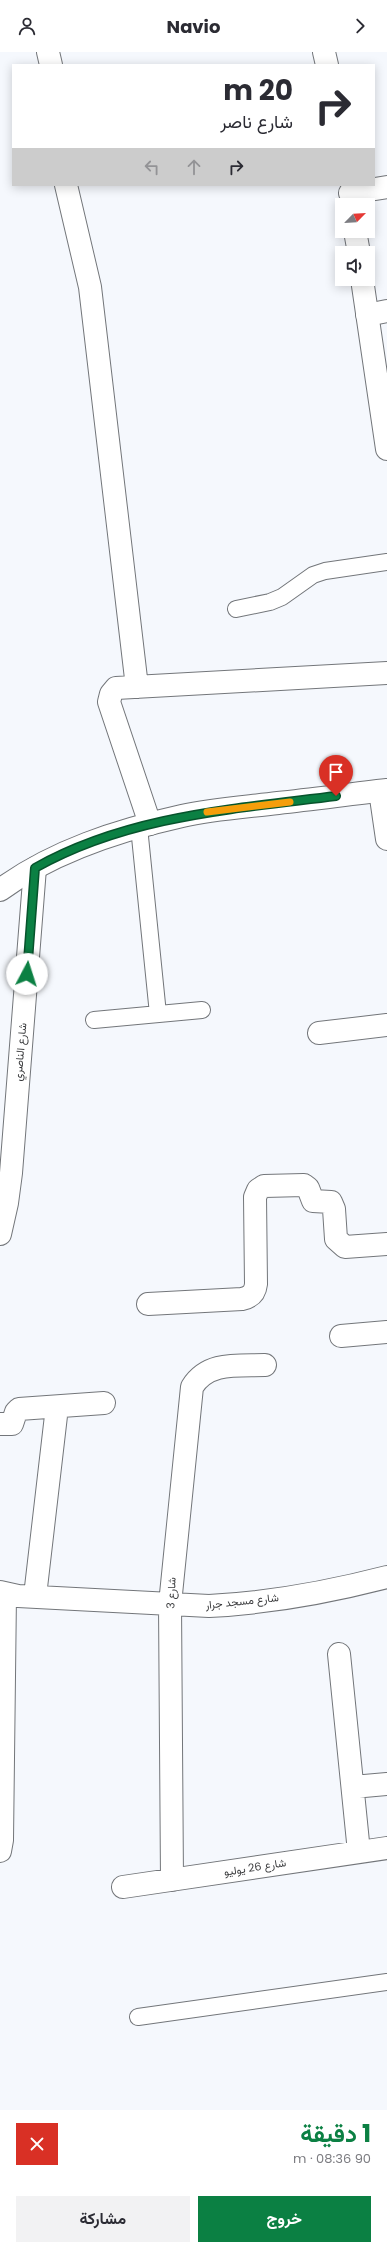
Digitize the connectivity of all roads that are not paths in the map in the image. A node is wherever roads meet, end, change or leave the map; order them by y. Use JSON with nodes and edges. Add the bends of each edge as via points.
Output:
{"nodes":[{"id":1,"x":48,"y":52,"type":"edge"},
{"id":2,"x":324,"y":52,"type":"edge"},
{"id":3,"x":51,"y":64,"type":"edge"},
{"id":4,"x":327,"y":64,"type":"edge"},
{"id":5,"x":66,"y":186,"type":"edge"},
{"id":6,"x":387,"y":187,"type":"edge"},
{"id":7,"x":350,"y":194,"type":"edge"},
{"id":8,"x":365,"y":286,"type":"edge"},
{"id":9,"x":377,"y":313,"type":"edge"},
{"id":10,"x":387,"y":449,"type":"edge"},
{"id":11,"x":387,"y":562,"type":"edge"},
{"id":12,"x":236,"y":609,"type":"dead end"},
{"id":13,"x":387,"y":673,"type":"edge"},
{"id":14,"x":137,"y":687,"type":"junction"},
{"id":15,"x":383,"y":791,"type":"edge"},
{"id":16,"x":145,"y":826,"type":"junction"},
{"id":17,"x":387,"y":839,"type":"edge"},
{"id":18,"x":35,"y":868,"type":"junction"},
{"id":19,"x":0,"y":890,"type":"edge"},
{"id":20,"x":202,"y":1010,"type":"dead end"},
{"id":21,"x":158,"y":1014,"type":"junction"},
{"id":22,"x":94,"y":1020,"type":"dead end"},
{"id":23,"x":387,"y":1025,"type":"edge"},
{"id":24,"x":319,"y":1033,"type":"dead end"},
{"id":25,"x":0,"y":1234,"type":"edge"},
{"id":26,"x":387,"y":1244,"type":"edge"},
{"id":27,"x":148,"y":1304,"type":"dead end"},
{"id":28,"x":387,"y":1332,"type":"edge"},
{"id":29,"x":341,"y":1336,"type":"dead end"},
{"id":30,"x":265,"y":1365,"type":"dead end"},
{"id":31,"x":104,"y":1403,"type":"dead end"},
{"id":32,"x":57,"y":1407,"type":"junction"},
{"id":33,"x":0,"y":1424,"type":"edge"},
{"id":34,"x":387,"y":1576,"type":"edge"},
{"id":35,"x":3,"y":1593,"type":"edge"},
{"id":36,"x":36,"y":1596,"type":"junction"},
{"id":37,"x":170,"y":1604,"type":"junction"},
{"id":38,"x":339,"y":1654,"type":"dead end"},
{"id":39,"x":387,"y":1784,"type":"edge"},
{"id":40,"x":353,"y":1787,"type":"junction"},
{"id":41,"x":387,"y":1848,"type":"edge"},
{"id":42,"x":0,"y":1851,"type":"edge"},
{"id":43,"x":359,"y":1852,"type":"junction"},
{"id":44,"x":172,"y":1880,"type":"junction"},
{"id":45,"x":123,"y":1887,"type":"dead end"},
{"id":46,"x":387,"y":1982,"type":"edge"},
{"id":47,"x":138,"y":2017,"type":"dead end"}],
"edges":[{"from":1,"to":3,"type":"street"},
{"from":2,"to":4,"type":"street"},
{"from":5,"to":14,"type":"street","via":[[90,287]]},
{"from":6,"to":7,"type":"street"},
{"from":8,"to":9,"type":"street"},
{"from":9,"to":10,"type":"street"},
{"from":11,"to":12,"type":"lane","via":[[325,571],[314,575],[282,597]]},
{"from":13,"to":14,"type":"street"},
{"from":14,"to":16,"type":"street","via":[[116,688],[109,702]]},
{"from":15,"to":16,"type":"street","via":[[219,810]]},
{"from":15,"to":17,"type":"street"},
{"from":16,"to":18,"type":"street","via":[[100,839]]},
{"from":16,"to":21,"type":"lane"},
{"from":18,"to":19,"type":"street"},
{"from":18,"to":25,"type":"street","name":"شارع الناصري","via":[[11,1174]]},
{"from":20,"to":21,"type":"lane"},
{"from":21,"to":22,"type":"lane"},
{"from":23,"to":24,"type":"street"},
{"from":26,"to":27,"type":"street","via":[[345,1247],[336,1239],[334,1209],[331,1202],[313,1201],[308,1188],[304,1185],[264,1186],[258,1190],[255,1197],[256,1284],[255,1291],[250,1297]]},
{"from":28,"to":29,"type":"street"},
{"from":30,"to":37,"type":"street","name":"شارع 3","via":[[219,1367],[208,1370],[198,1377],[192,1387]]},
{"from":31,"to":32,"type":"street"},
{"from":32,"to":33,"type":"street","via":[[20,1409],[16,1412],[12,1424]]},
{"from":32,"to":36,"type":"street"},
{"from":34,"to":37,"type":"street","name":"شارع مسجد جرار","via":[[323,1591],[235,1605]]},
{"from":35,"to":36,"type":"street","name":"شارع مسجد جرار"},
{"from":35,"to":42,"type":"street"},
{"from":36,"to":37,"type":"street","name":"شارع مسجد جرار"},
{"from":37,"to":44,"type":"street","name":"شارع 3"},
{"from":38,"to":40,"type":"street"},
{"from":39,"to":40,"type":"street"},
{"from":40,"to":43,"type":"street"},
{"from":41,"to":43,"type":"street","name":"شارع 26 يوليو"},
{"from":43,"to":44,"type":"street","name":"شارع 26 يوليو"},
{"from":44,"to":45,"type":"street","name":"شارع 26 يوليو"},
{"from":46,"to":47,"type":"lane"}]}
